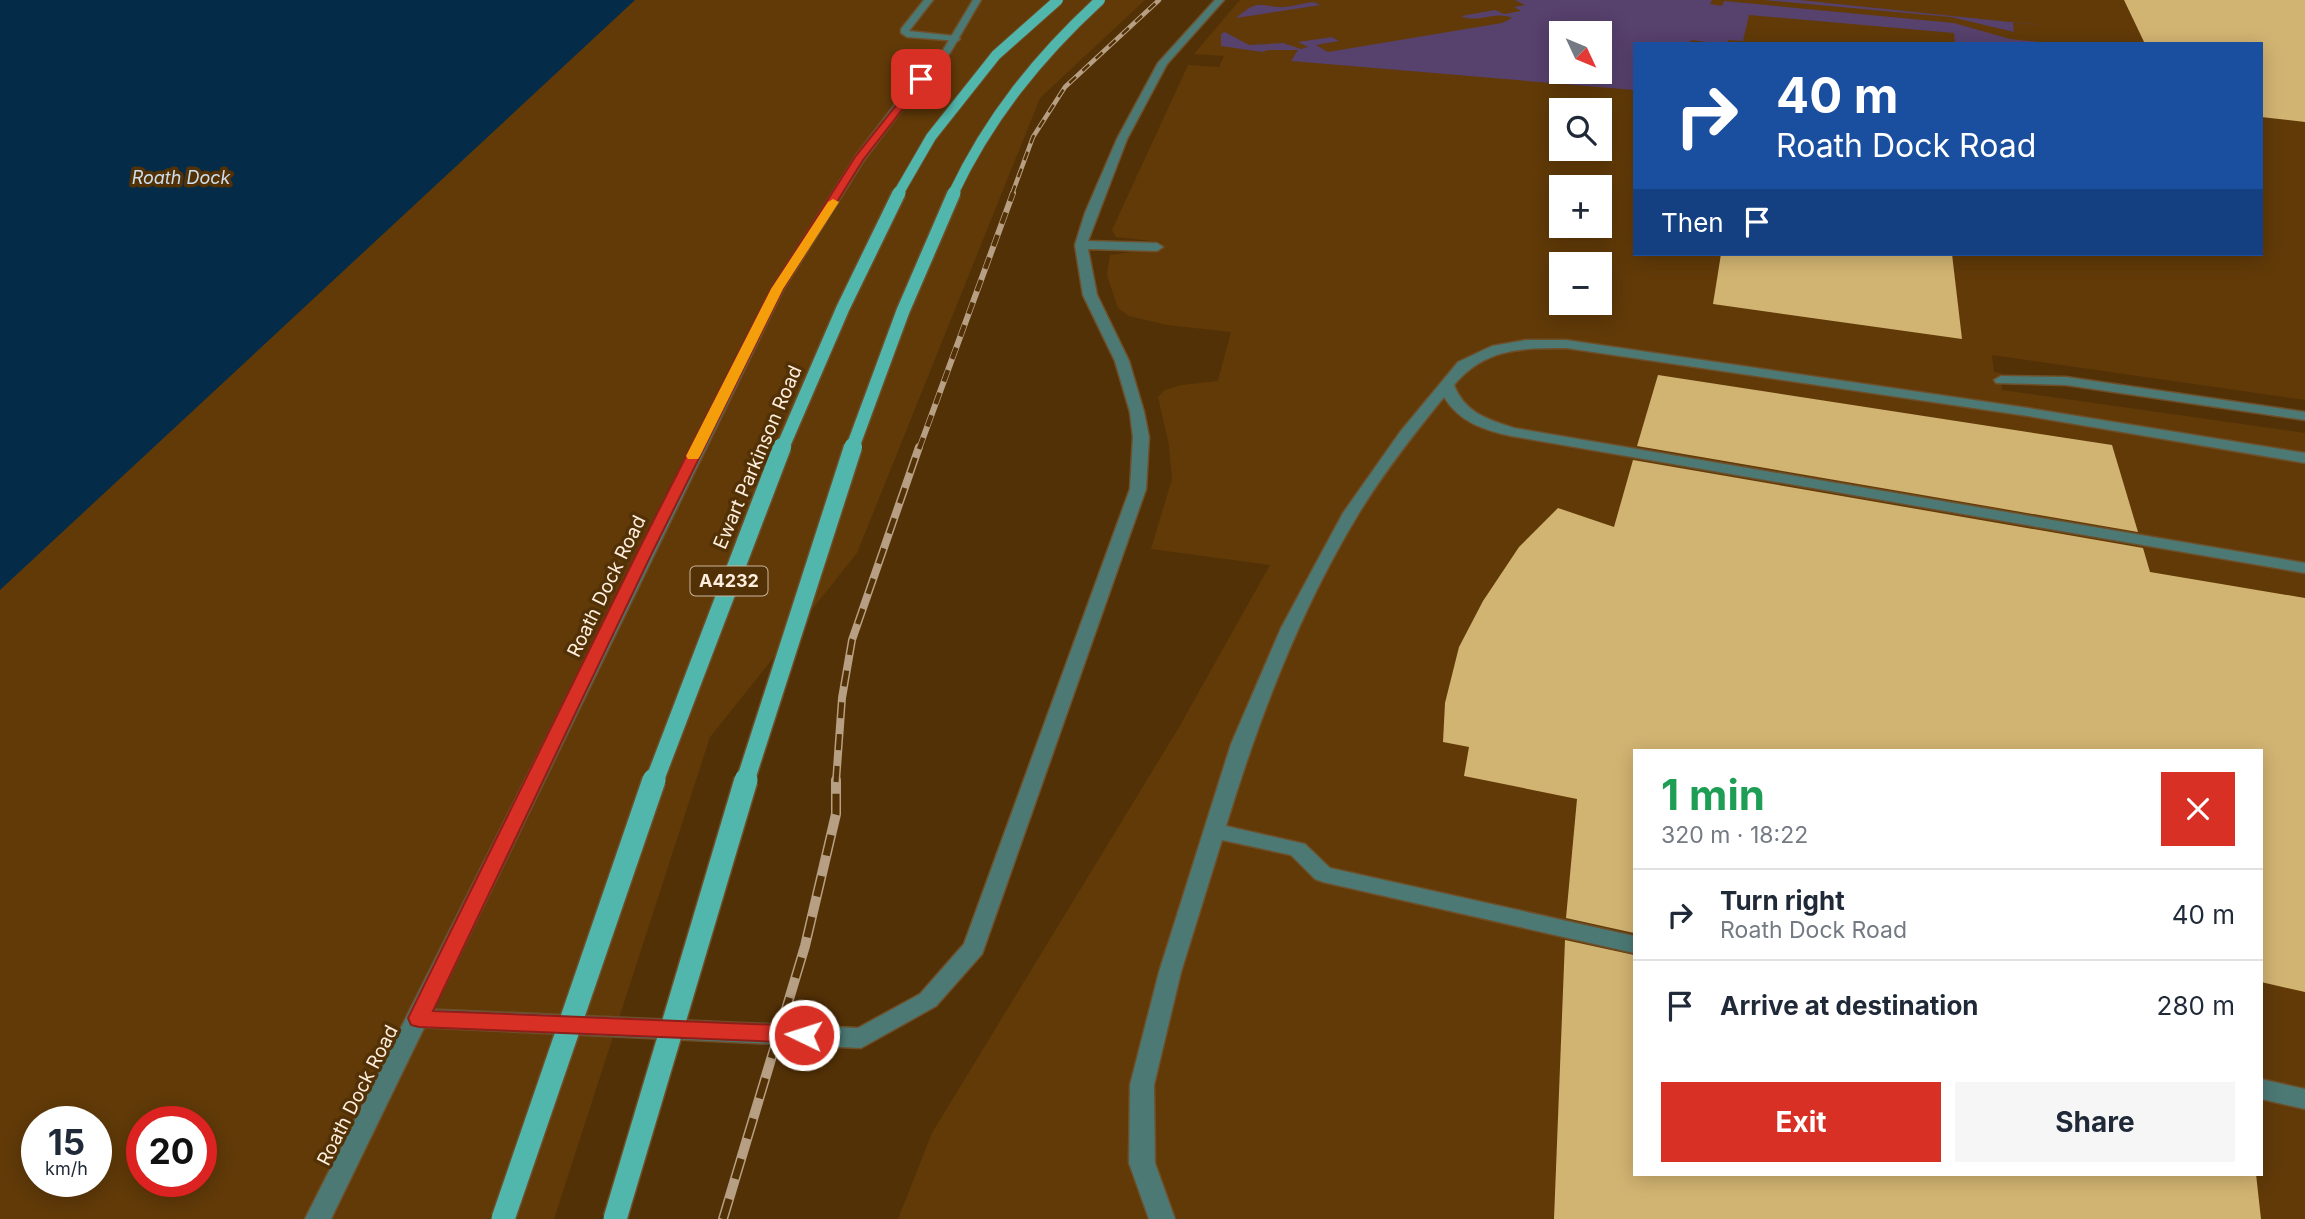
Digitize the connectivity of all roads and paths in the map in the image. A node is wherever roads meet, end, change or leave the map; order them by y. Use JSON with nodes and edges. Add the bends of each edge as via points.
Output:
{"nodes":[{"id":1,"x":929,"y":0,"type":"edge"},
{"id":2,"x":977,"y":0,"type":"edge"},
{"id":3,"x":1058,"y":0,"type":"edge"},
{"id":4,"x":1100,"y":0,"type":"edge"},
{"id":5,"x":1220,"y":0,"type":"edge"},
{"id":6,"x":955,"y":39,"type":"junction"},
{"id":7,"x":1081,"y":245,"type":"junction"},
{"id":8,"x":1157,"y":247,"type":"dead end"},
{"id":9,"x":2001,"y":380,"type":"dead end"},
{"id":10,"x":1447,"y":384,"type":"junction"},
{"id":11,"x":2305,"y":416,"type":"edge"},
{"id":12,"x":2305,"y":458,"type":"edge"},
{"id":13,"x":2305,"y":568,"type":"edge"},
{"id":14,"x":1214,"y":831,"type":"junction"},
{"id":15,"x":1633,"y":945,"type":"edge"},
{"id":16,"x":419,"y":1018,"type":"junction"},
{"id":17,"x":2263,"y":1089,"type":"edge"},
{"id":18,"x":2305,"y":1099,"type":"edge"},
{"id":19,"x":318,"y":1219,"type":"edge"},
{"id":20,"x":503,"y":1219,"type":"edge"},
{"id":21,"x":615,"y":1219,"type":"edge"},
{"id":22,"x":1162,"y":1219,"type":"edge"}],
"edges":[{"from":1,"to":6,"type":"street","via":[[904,32]]},
{"from":2,"to":6,"type":"street","name":"Roath Dock Road"},
{"from":3,"to":20,"type":"main road","name":"Ewart Parkinson Road","number":"A4232","bridge":true,"via":[[996,55],[938,127],[888,213],[843,308],[774,467],[673,726]]},
{"from":4,"to":21,"type":"main road","bridge":true,"via":[[1031,67],[994,117],[952,191],[914,283],[859,428],[794,623]]},
{"from":5,"to":7,"type":"street","via":[[1163,63],[1122,139]]},
{"from":6,"to":16,"type":"street","name":"Roath Dock Road","via":[[871,142],[777,289]]},
{"from":7,"to":8,"type":"street"},
{"from":7,"to":16,"type":"street","via":[[1090,295],[1134,399],[1141,436],[1138,489],[974,948],[928,1000],[861,1038]]},
{"from":9,"to":11,"type":"street","via":[[2066,381]]},
{"from":10,"to":12,"type":"street","via":[[1463,365],[1497,349],[1566,344]]},
{"from":10,"to":13,"type":"street","via":[[1452,403],[1471,418],[1511,432]]},
{"from":10,"to":14,"type":"street","via":[[1351,513],[1290,628],[1241,744]]},
{"from":14,"to":15,"type":"street","via":[[1298,849],[1323,874]]},
{"from":14,"to":22,"type":"street","via":[[1170,972],[1142,1085],[1142,1163]]},
{"from":16,"to":19,"type":"street","name":"Roath Dock Road"},
{"from":17,"to":18,"type":"street"}]}
